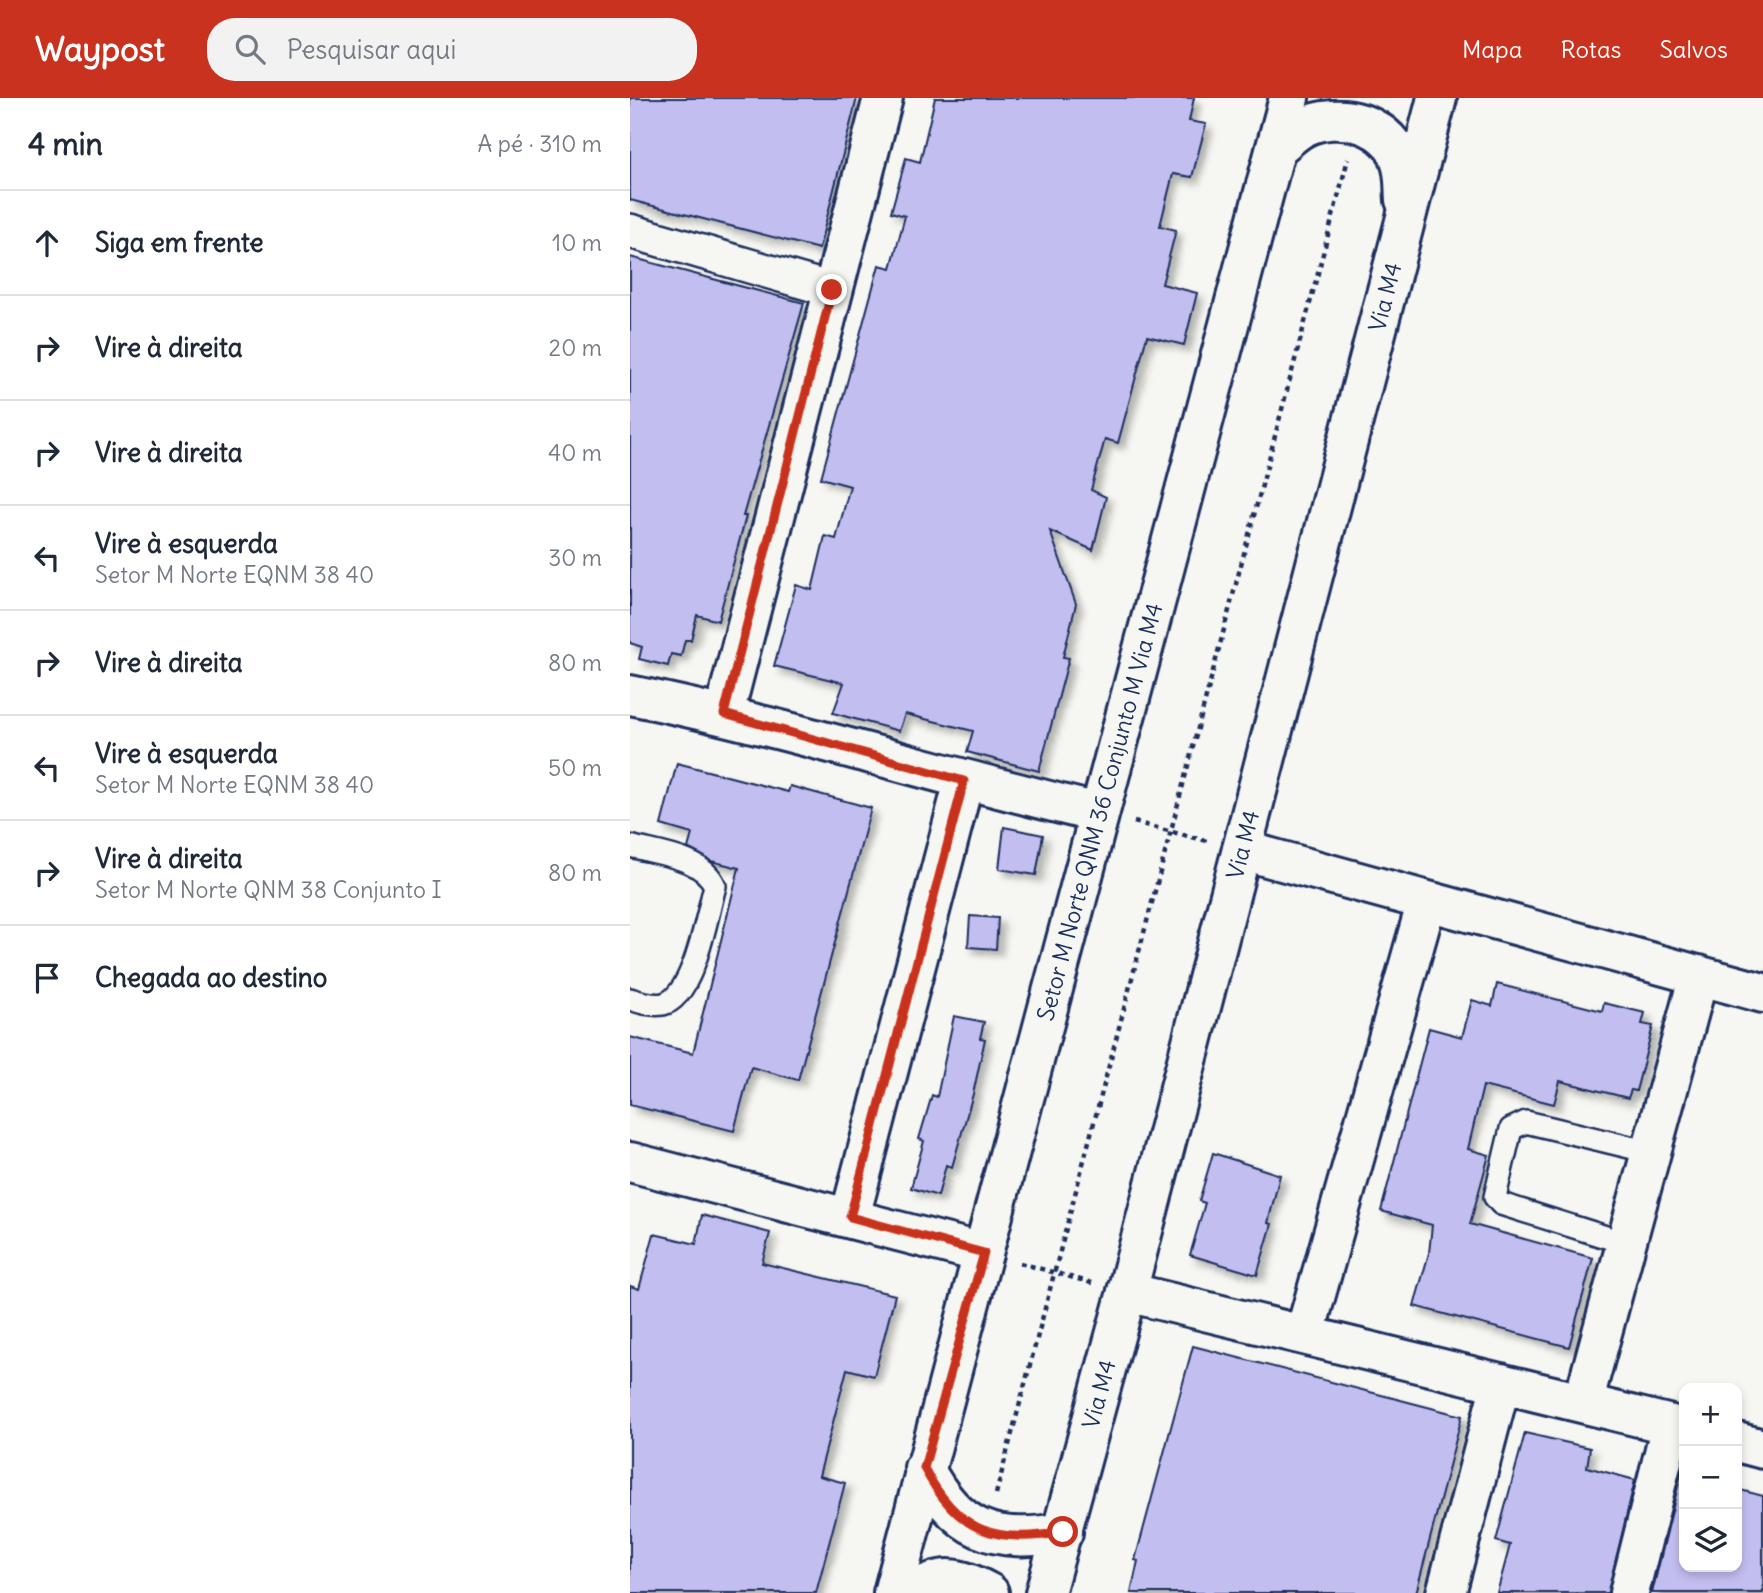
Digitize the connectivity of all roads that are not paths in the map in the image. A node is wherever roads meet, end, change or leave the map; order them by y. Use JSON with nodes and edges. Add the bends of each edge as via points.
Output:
{"nodes":[{"id":1,"x":883,"y":98,"type":"edge"},
{"id":2,"x":1289,"y":98,"type":"edge"},
{"id":3,"x":1437,"y":98,"type":"edge"},
{"id":4,"x":1276,"y":148,"type":"junction"},
{"id":5,"x":1406,"y":212,"type":"junction"},
{"id":6,"x":630,"y":231,"type":"edge"},
{"id":7,"x":832,"y":290,"type":"junction"},
{"id":8,"x":630,"y":695,"type":"edge"},
{"id":9,"x":724,"y":714,"type":"junction"},
{"id":10,"x":964,"y":781,"type":"junction"},
{"id":11,"x":1098,"y":813,"type":"junction"},
{"id":12,"x":630,"y":846,"type":"edge"},
{"id":13,"x":1242,"y":850,"type":"junction"},
{"id":14,"x":1427,"y":901,"type":"junction"},
{"id":15,"x":1699,"y":975,"type":"junction"},
{"id":16,"x":1763,"y":993,"type":"edge"},
{"id":17,"x":630,"y":999,"type":"edge"},
{"id":18,"x":1650,"y":1152,"type":"junction"},
{"id":19,"x":630,"y":1162,"type":"edge"},
{"id":20,"x":850,"y":1217,"type":"junction"},
{"id":21,"x":1625,"y":1243,"type":"junction"},
{"id":22,"x":984,"y":1253,"type":"junction"},
{"id":23,"x":1127,"y":1292,"type":"junction"},
{"id":24,"x":1306,"y":1333,"type":"junction"},
{"id":25,"x":1502,"y":1383,"type":"junction"},
{"id":26,"x":1583,"y":1403,"type":"junction"},
{"id":27,"x":1678,"y":1427,"type":"edge"},
{"id":28,"x":1742,"y":1443,"type":"edge"},
{"id":29,"x":1763,"y":1449,"type":"edge"},
{"id":30,"x":924,"y":1468,"type":"junction"},
{"id":31,"x":1063,"y":1532,"type":"junction"},
{"id":32,"x":893,"y":1593,"type":"edge"},
{"id":33,"x":910,"y":1593,"type":"edge"},
{"id":34,"x":989,"y":1593,"type":"edge"},
{"id":35,"x":1045,"y":1593,"type":"edge"},
{"id":36,"x":1446,"y":1593,"type":"edge"},
{"id":37,"x":1629,"y":1593,"type":"edge"}],
"edges":[{"from":1,"to":7,"type":"street"},
{"from":2,"to":4,"type":"street","name":"Setor M Norte QNM 36 Conjunto M Via M4"},
{"from":3,"to":5,"type":"street","name":"Via M4"},
{"from":4,"to":5,"type":"street","via":[[1301,129],[1324,120],[1369,125],[1389,140],[1402,165]]},
{"from":4,"to":11,"type":"street","name":"Setor M Norte QNM 36 Conjunto M Via M4"},
{"from":5,"to":13,"type":"street","name":"Via M4"},
{"from":6,"to":7,"type":"street"},
{"from":7,"to":9,"type":"street"},
{"from":8,"to":9,"type":"street"},
{"from":9,"to":10,"type":"street"},
{"from":10,"to":11,"type":"street"},
{"from":10,"to":20,"type":"street"},
{"from":11,"to":22,"type":"street","name":"Setor M Norte QNM 36 Conjunto M Via M4"},
{"from":12,"to":17,"type":"lane","via":[[694,864],[709,873],[715,886],[690,976],[677,995],[664,1003]]},
{"from":13,"to":14,"type":"street"},
{"from":13,"to":23,"type":"street","name":"Via M4"},
{"from":14,"to":15,"type":"street"},
{"from":14,"to":24,"type":"street"},
{"from":15,"to":16,"type":"street"},
{"from":15,"to":18,"type":"street"},
{"from":18,"to":21,"type":"street"},
{"from":18,"to":21,"type":"lane","via":[[1526,1122],[1511,1129],[1496,1187],[1495,1197],[1501,1204]]},
{"from":19,"to":20,"type":"street"},
{"from":20,"to":22,"type":"street"},
{"from":21,"to":26,"type":"street"},
{"from":22,"to":30,"type":"street","name":"Setor M Norte QNM 36 Conjunto M Via M4"},
{"from":23,"to":24,"type":"street"},
{"from":23,"to":31,"type":"street","name":"Via M4"},
{"from":24,"to":25,"type":"street"},
{"from":25,"to":26,"type":"street"},
{"from":25,"to":36,"type":"street"},
{"from":26,"to":27,"type":"street"},
{"from":27,"to":37,"type":"street"},
{"from":28,"to":29,"type":"street"},
{"from":30,"to":31,"type":"street","via":[[940,1499],[962,1519],[1000,1537],[1032,1538]]},
{"from":30,"to":32,"type":"street","name":"Setor M Norte QNM 36 Conjunto M Via M4"},
{"from":31,"to":35,"type":"street","name":"Via M4"},
{"from":33,"to":34,"type":"street","via":[[934,1580],[962,1579]]}]}
